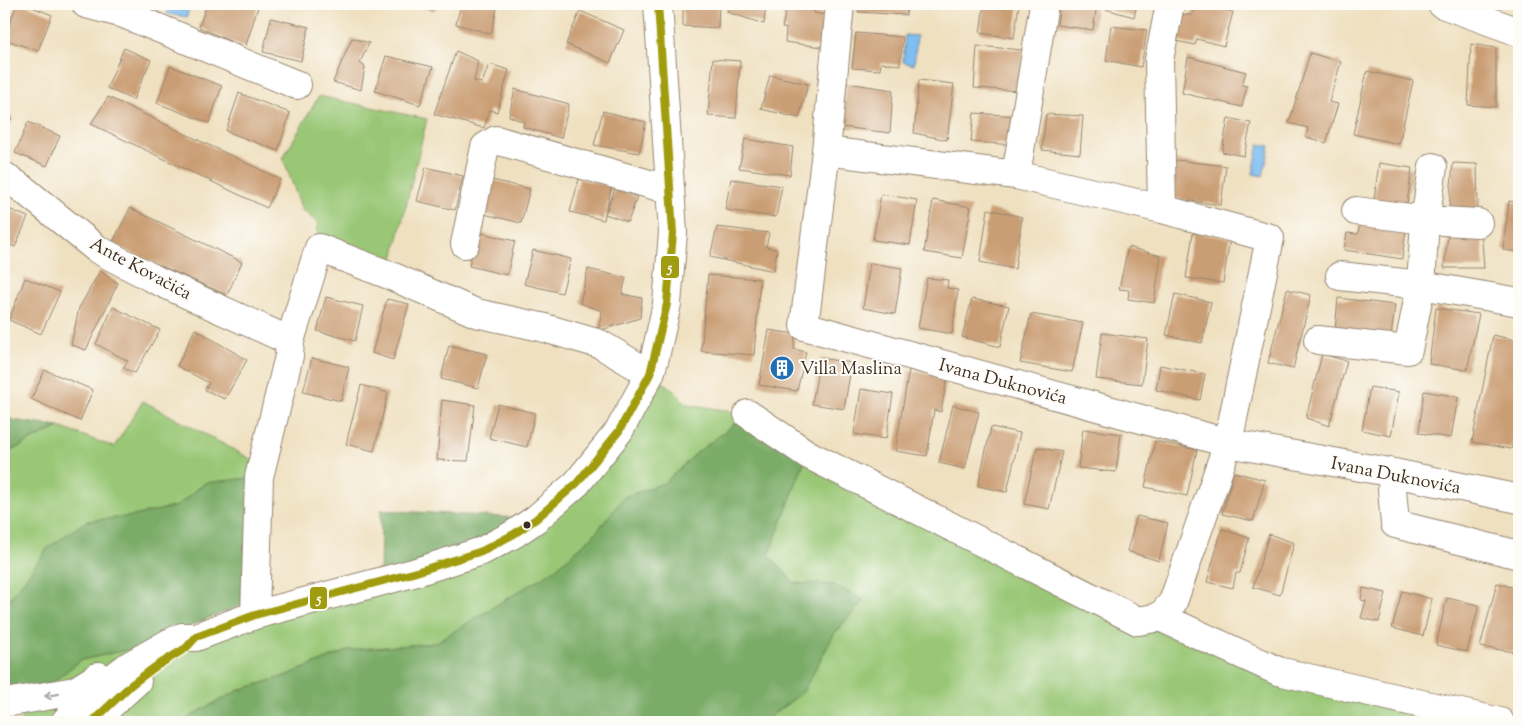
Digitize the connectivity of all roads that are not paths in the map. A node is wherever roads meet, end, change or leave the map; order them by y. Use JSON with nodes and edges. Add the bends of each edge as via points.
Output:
{"nodes":[{"id":1,"x":86,"y":4,"type":"edge"},
{"id":2,"x":658,"y":4,"type":"edge"},
{"id":3,"x":840,"y":4,"type":"edge"},
{"id":4,"x":1044,"y":4,"type":"edge"},
{"id":5,"x":1170,"y":4,"type":"edge"},
{"id":6,"x":1442,"y":4,"type":"edge"},
{"id":7,"x":125,"y":9,"type":"edge"},
{"id":8,"x":1519,"y":32,"type":"edge"},
{"id":9,"x":297,"y":85,"type":"dead end"},
{"id":10,"x":826,"y":152,"type":"junction"},
{"id":11,"x":1433,"y":167,"type":"dead end"},
{"id":12,"x":1016,"y":175,"type":"junction"},
{"id":13,"x":4,"y":176,"type":"edge"},
{"id":14,"x":670,"y":190,"type":"junction"},
{"id":15,"x":1162,"y":209,"type":"junction"},
{"id":16,"x":1356,"y":211,"type":"dead end"},
{"id":17,"x":1425,"y":220,"type":"junction"},
{"id":18,"x":1478,"y":222,"type":"dead end"},
{"id":19,"x":465,"y":244,"type":"dead end"},
{"id":20,"x":1340,"y":276,"type":"dead end"},
{"id":21,"x":1421,"y":285,"type":"junction"},
{"id":22,"x":1519,"y":302,"type":"edge"},
{"id":23,"x":1318,"y":340,"type":"dead end"},
{"id":24,"x":290,"y":342,"type":"junction"},
{"id":25,"x":650,"y":374,"type":"junction"},
{"id":26,"x":748,"y":414,"type":"dead end"},
{"id":27,"x":1228,"y":443,"type":"junction"},
{"id":28,"x":1394,"y":473,"type":"junction"},
{"id":29,"x":1519,"y":499,"type":"edge"},
{"id":30,"x":1519,"y":555,"type":"edge"},
{"id":31,"x":255,"y":615,"type":"junction"},
{"id":32,"x":1160,"y":617,"type":"junction"},
{"id":33,"x":196,"y":637,"type":"junction"},
{"id":34,"x":144,"y":657,"type":"junction"},
{"id":35,"x":11,"y":708,"type":"edge"},
{"id":36,"x":65,"y":722,"type":"edge"},
{"id":37,"x":92,"y":722,"type":"edge"},
{"id":38,"x":1500,"y":722,"type":"edge"}],
"edges":[{"from":1,"to":7,"type":"street"},
{"from":2,"to":14,"type":"street"},
{"from":3,"to":10,"type":"street","name":"Ivana Duknovića"},
{"from":4,"to":12,"type":"street"},
{"from":5,"to":15,"type":"street","via":[[1159,60]]},
{"from":6,"to":8,"type":"street"},
{"from":7,"to":9,"type":"street"},
{"from":10,"to":12,"type":"street"},
{"from":10,"to":27,"type":"street","name":"Ivana Duknovića","via":[[804,326]]},
{"from":11,"to":17,"type":"street"},
{"from":12,"to":15,"type":"street"},
{"from":13,"to":24,"type":"street","name":"Ante Kovačića","via":[[96,249]]},
{"from":14,"to":19,"type":"street","via":[[496,140],[485,148]]},
{"from":14,"to":25,"type":"street","via":[[673,233],[667,304]]},
{"from":15,"to":27,"type":"street","via":[[1270,238]]},
{"from":16,"to":17,"type":"street"},
{"from":17,"to":18,"type":"street"},
{"from":17,"to":21,"type":"street"},
{"from":20,"to":21,"type":"street"},
{"from":21,"to":22,"type":"street"},
{"from":21,"to":23,"type":"street","via":[[1408,350]]},
{"from":24,"to":25,"type":"street","via":[[319,248],[476,312],[600,344]]},
{"from":24,"to":31,"type":"street","via":[[260,477]]},
{"from":25,"to":31,"type":"street","via":[[619,431],[577,483],[514,534],[482,551],[413,573]]},
{"from":26,"to":32,"type":"street","via":[[807,454],[1138,621]]},
{"from":27,"to":28,"type":"street","name":"Ivana Duknovića"},
{"from":27,"to":32,"type":"street","via":[[1173,602]]},
{"from":28,"to":29,"type":"street","name":"Ivana Duknovića"},
{"from":28,"to":30,"type":"street","via":[[1395,524]]},
{"from":31,"to":33,"type":"street"},
{"from":32,"to":38,"type":"street","via":[[1278,671]]},
{"from":33,"to":34,"type":"street","via":[[182,637]]},
{"from":33,"to":37,"type":"street","via":[[186,648],[130,686]]},
{"from":34,"to":35,"type":"street","one_way":true,"via":[[121,661],[74,691]]},
{"from":34,"to":36,"type":"street","via":[[101,687]]}]}
